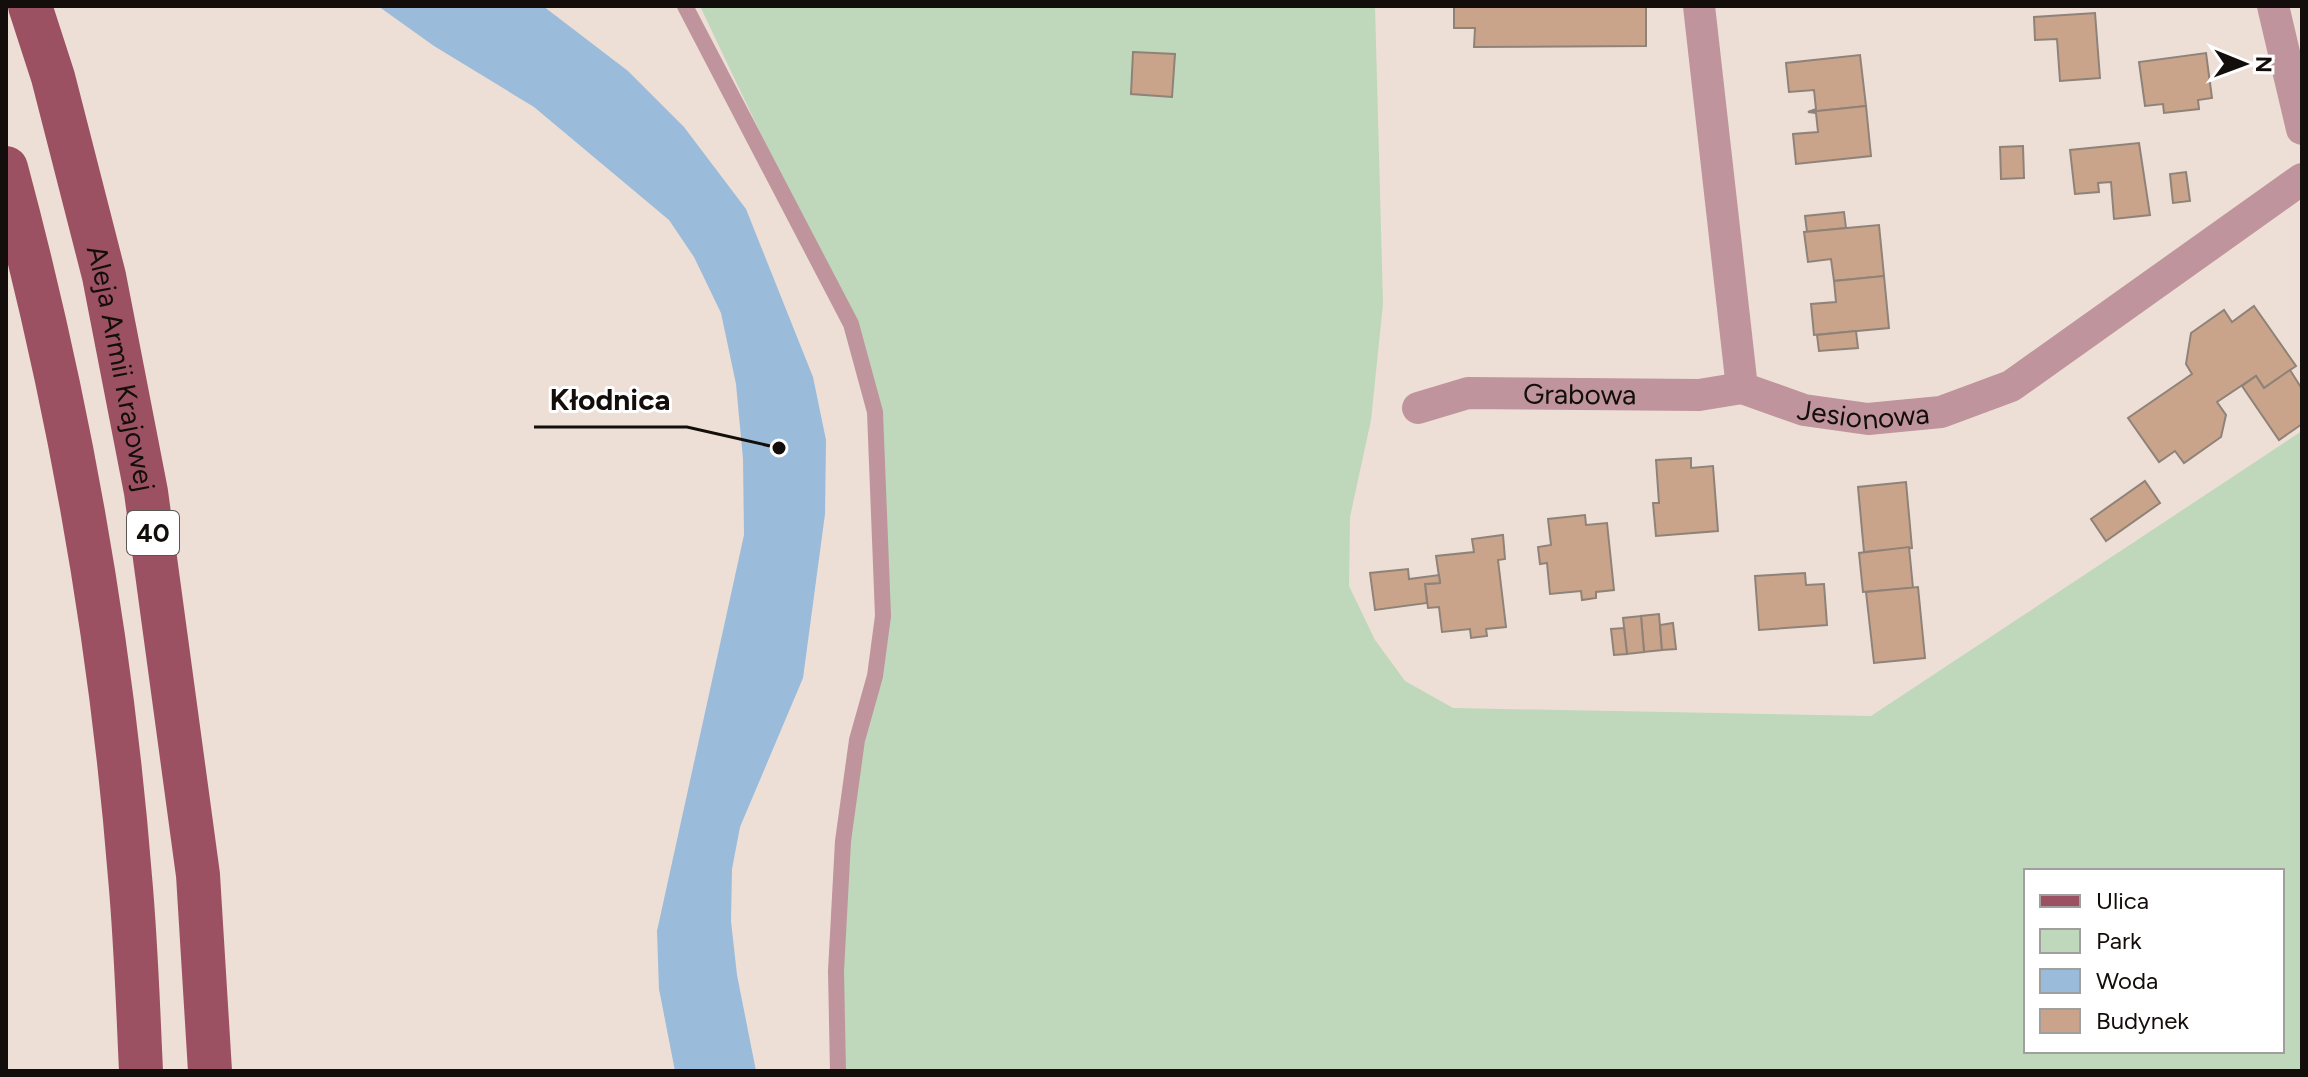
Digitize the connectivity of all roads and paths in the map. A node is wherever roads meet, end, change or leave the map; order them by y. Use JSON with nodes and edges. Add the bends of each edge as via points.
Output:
{"nodes":[{"id":1,"x":30,"y":6,"type":"edge"},
{"id":2,"x":685,"y":6,"type":"edge"},
{"id":3,"x":1699,"y":6,"type":"edge"},
{"id":4,"x":2273,"y":6,"type":"edge"},
{"id":5,"x":2302,"y":129,"type":"edge"},
{"id":6,"x":6,"y":168,"type":"edge"},
{"id":7,"x":2302,"y":179,"type":"edge"},
{"id":8,"x":1742,"y":388,"type":"junction"},
{"id":9,"x":1418,"y":408,"type":"dead end"},
{"id":10,"x":141,"y":1071,"type":"edge"},
{"id":11,"x":210,"y":1071,"type":"edge"},
{"id":12,"x":838,"y":1071,"type":"edge"}],
"edges":[{"from":1,"to":11,"type":"main road","name":"Aleja Armii Krajowej","number":"40","via":[[104,276],[146,492],[198,875]]},
{"from":2,"to":12,"type":"lane","via":[[851,324],[875,412],[883,616],[843,841],[836,971]]},
{"from":3,"to":8,"type":"street"},
{"from":4,"to":5,"type":"street"},
{"from":6,"to":10,"type":"main road","number":"40","via":[[40,295],[106,669],[130,877]]},
{"from":7,"to":8,"type":"street","name":"Jesionowa","via":[[2011,386],[1941,412],[1868,419],[1804,410]]},
{"from":8,"to":9,"type":"street","name":"Grabowa","via":[[1699,395],[1468,393]]}]}
